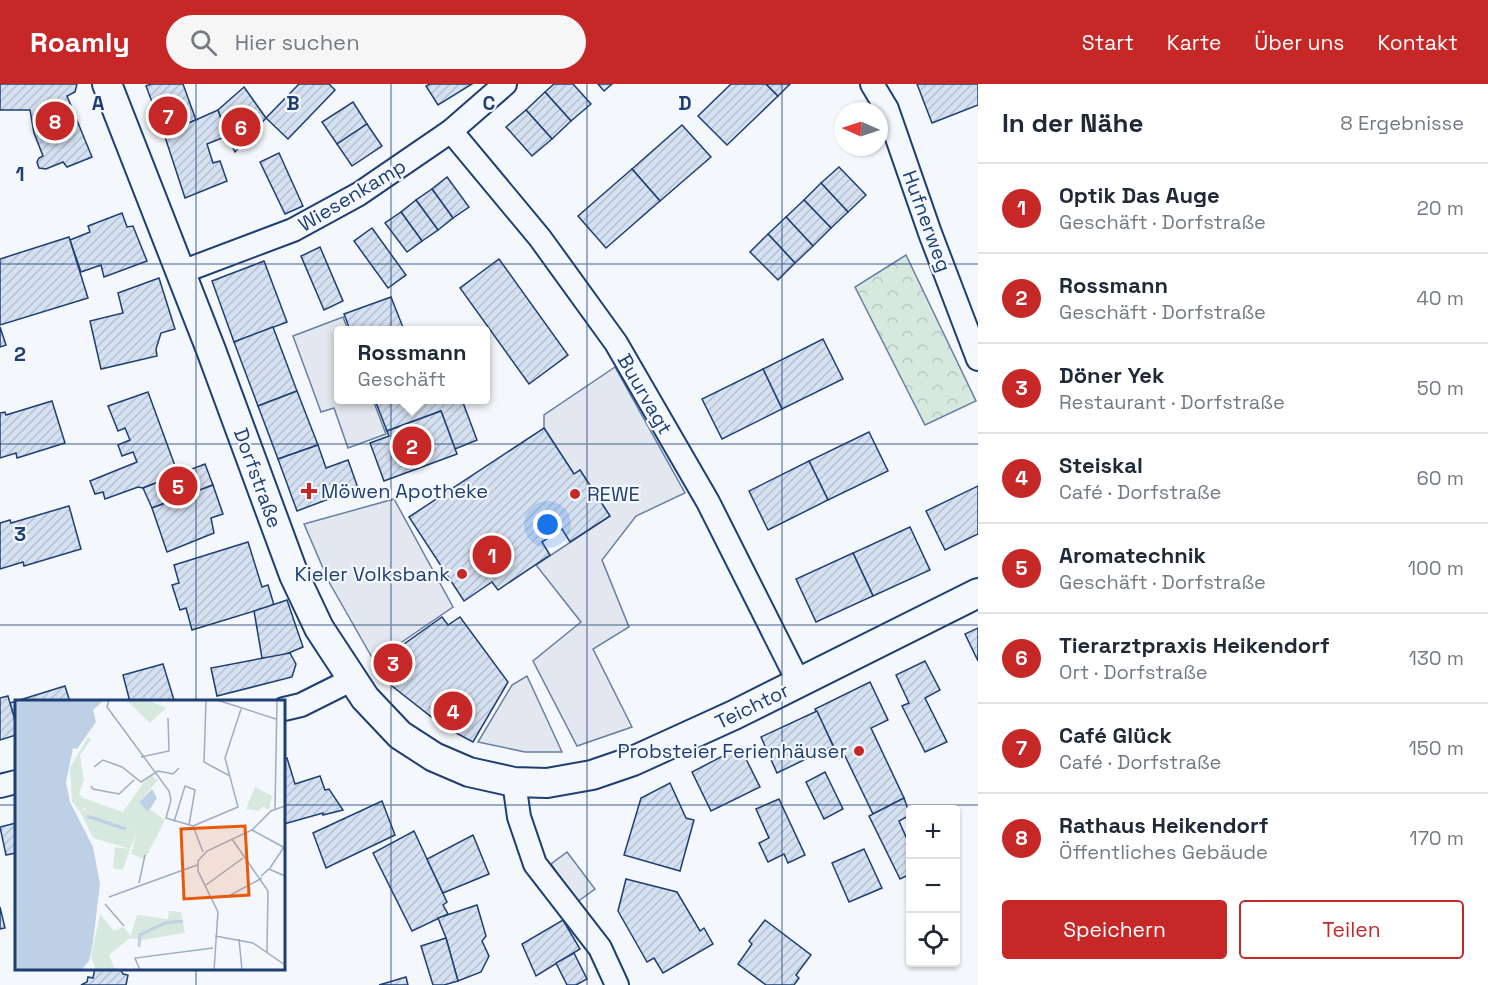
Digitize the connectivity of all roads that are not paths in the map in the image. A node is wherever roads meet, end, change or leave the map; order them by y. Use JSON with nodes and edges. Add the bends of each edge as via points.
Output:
{"nodes":[{"id":1,"x":107,"y":84,"type":"edge"},
{"id":2,"x":505,"y":84,"type":"edge"},
{"id":3,"x":872,"y":84,"type":"edge"},
{"id":4,"x":452,"y":131,"type":"junction"},
{"id":5,"x":179,"y":273,"type":"junction"},
{"id":6,"x":978,"y":359,"type":"edge"},
{"id":7,"x":978,"y":593,"type":"edge"},
{"id":8,"x":351,"y":680,"type":"junction"},
{"id":9,"x":799,"y":683,"type":"junction"},
{"id":10,"x":285,"y":709,"type":"edge"},
{"id":11,"x":15,"y":782,"type":"edge"},
{"id":12,"x":514,"y":782,"type":"junction"},
{"id":13,"x":0,"y":786,"type":"edge"},
{"id":14,"x":617,"y":985,"type":"edge"}],
"edges":[{"from":1,"to":5,"type":"street","name":"Dorfstraße"},
{"from":2,"to":4,"type":"street","name":"Wiesenkamp"},
{"from":3,"to":6,"type":"street","name":"Hufnerweg","via":[[887,109]]},
{"from":4,"to":5,"type":"street","name":"Wiesenkamp","via":[[359,194],[293,230]]},
{"from":4,"to":9,"type":"street","name":"Buurvagt","via":[[540,238],[615,344],[708,502]]},
{"from":5,"to":8,"type":"street","name":"Dorfstraße","via":[[294,574],[319,628]]},
{"from":7,"to":9,"type":"street","name":"Teichtor"},
{"from":8,"to":10,"type":"street"},
{"from":8,"to":12,"type":"street","name":"Dorfstraße","via":[[400,735],[422,750],[460,769]]},
{"from":9,"to":12,"type":"street","name":"Teichtor","via":[[633,761],[570,779]]},
{"from":11,"to":13,"type":"street"},
{"from":12,"to":14,"type":"street","via":[[519,817],[535,864],[600,948]]}]}
